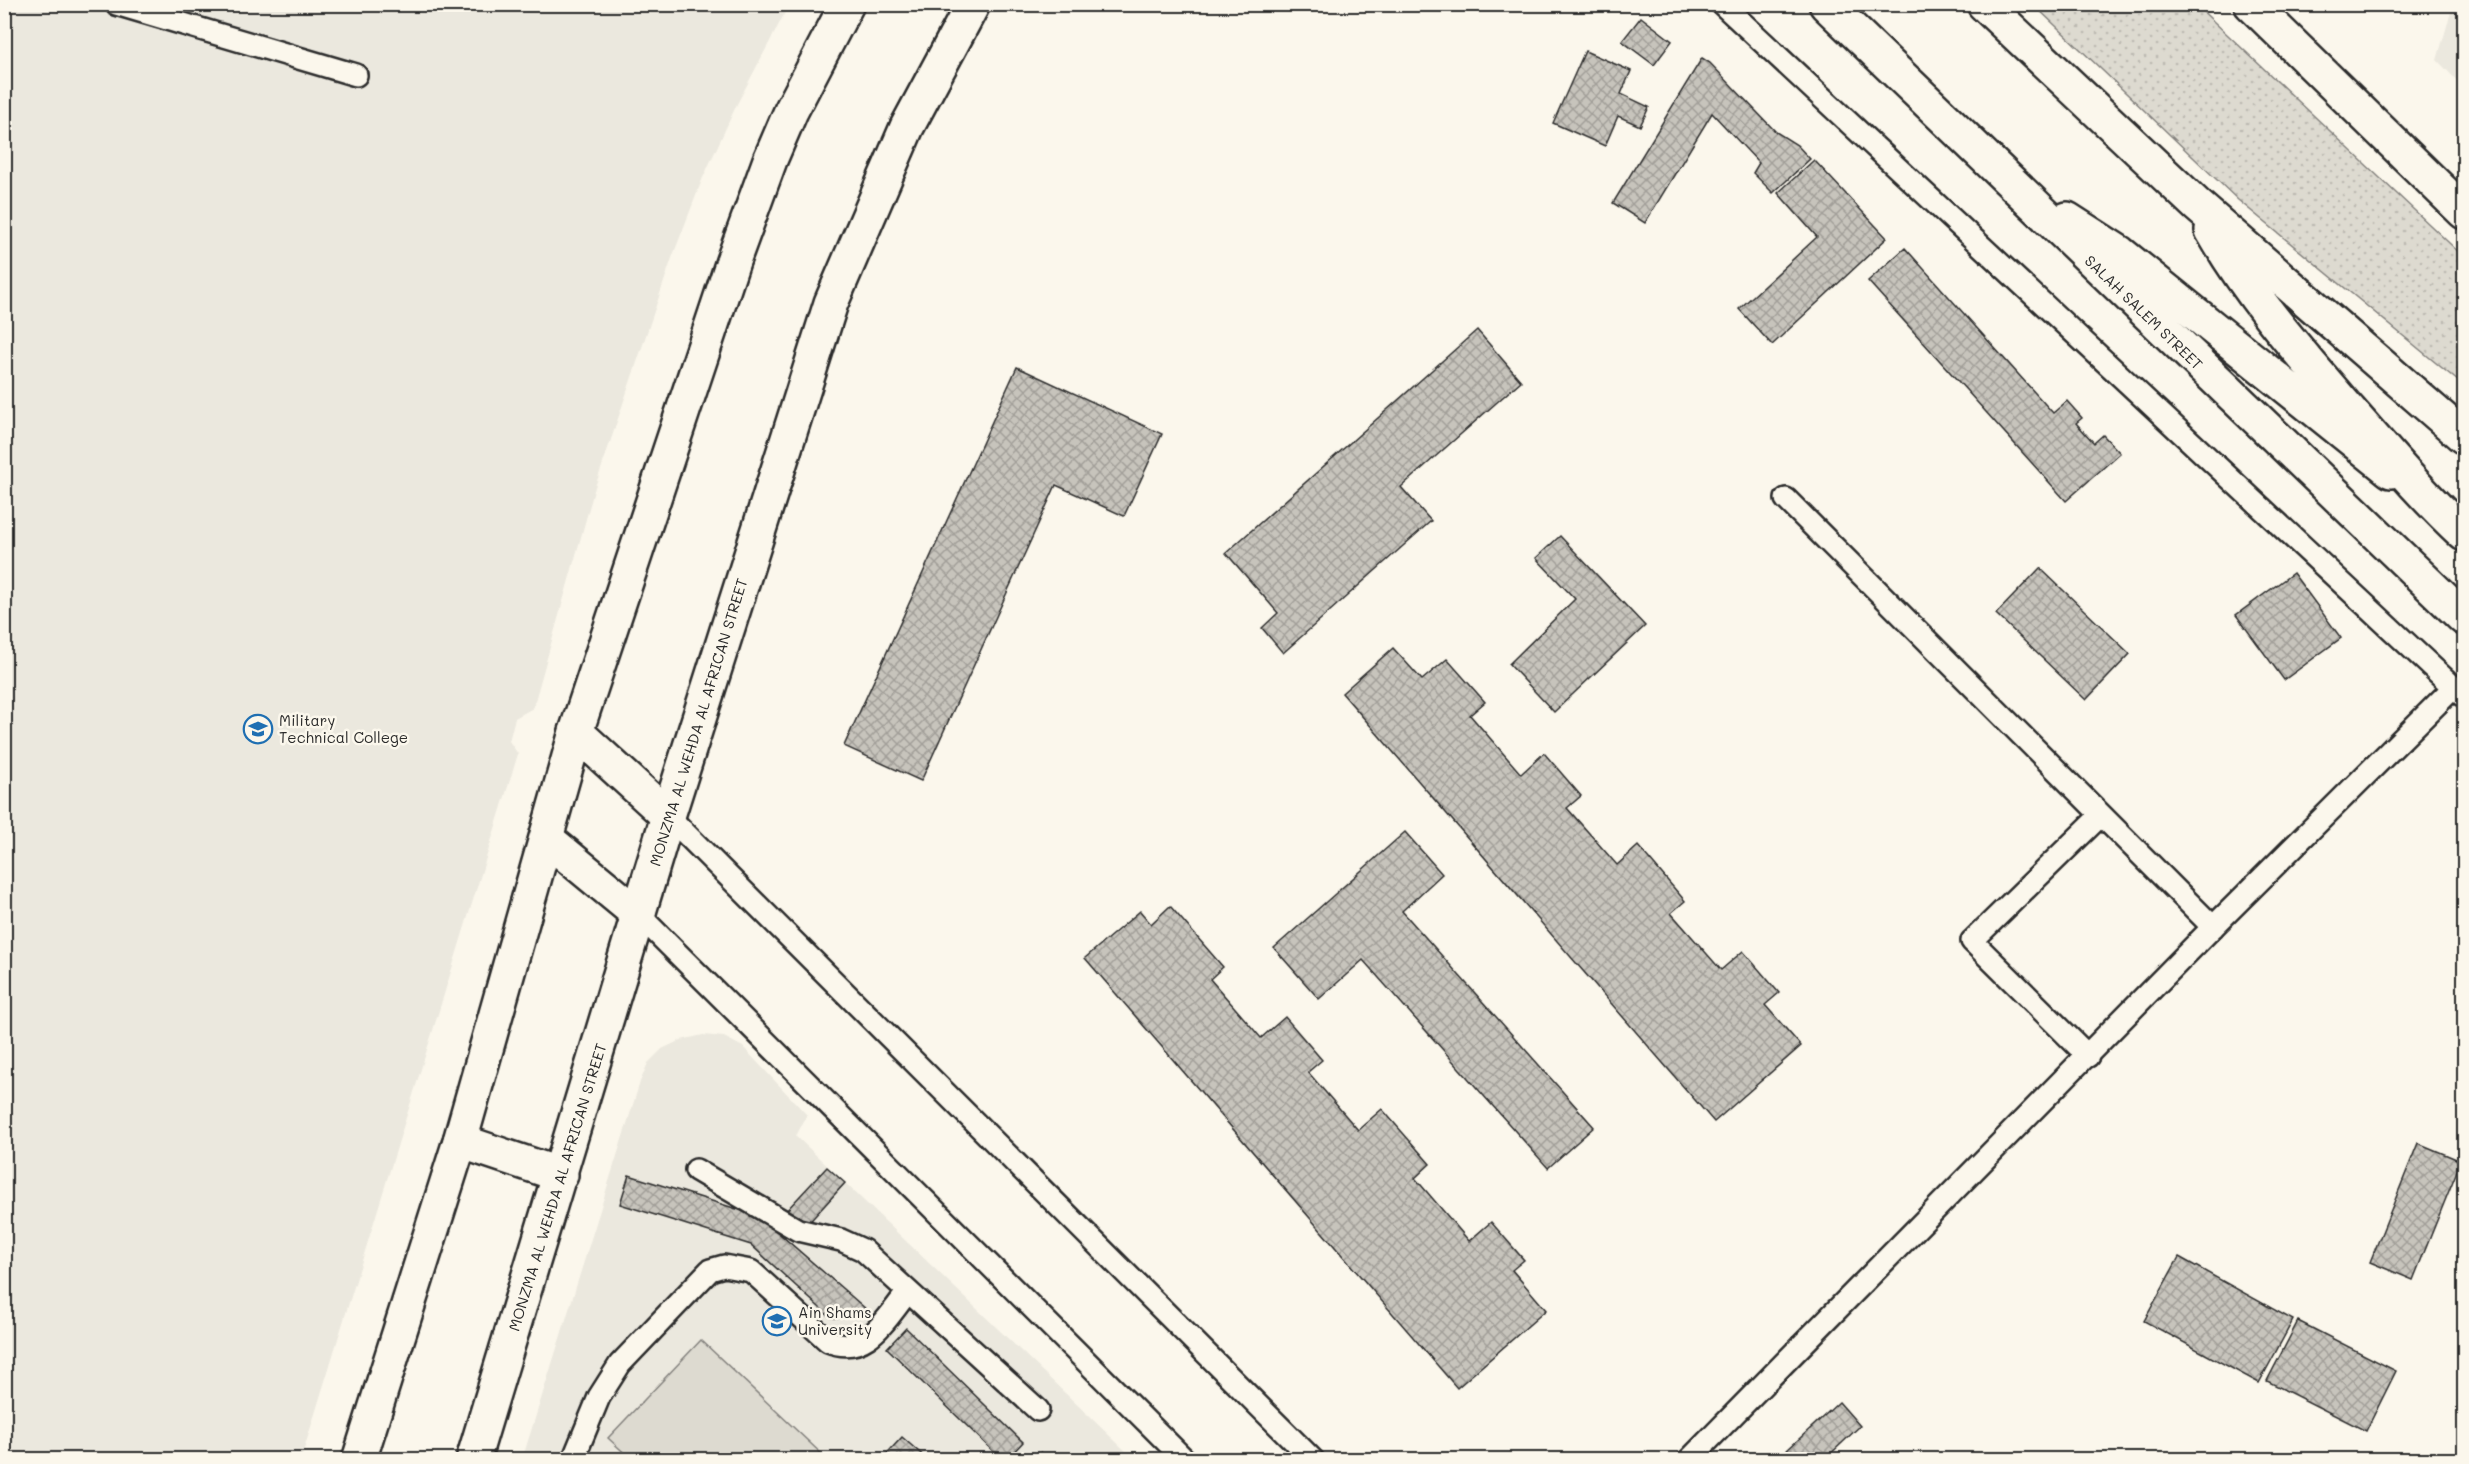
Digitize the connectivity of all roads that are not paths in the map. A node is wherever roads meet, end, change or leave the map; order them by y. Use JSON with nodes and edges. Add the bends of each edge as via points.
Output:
{"nodes":[{"id":1,"x":116,"y":4,"type":"edge"},
{"id":2,"x":847,"y":4,"type":"edge"},
{"id":3,"x":973,"y":4,"type":"edge"},
{"id":4,"x":1722,"y":4,"type":"edge"},
{"id":5,"x":1826,"y":4,"type":"edge"},
{"id":6,"x":1984,"y":4,"type":"edge"},
{"id":7,"x":2251,"y":4,"type":"edge"},
{"id":8,"x":356,"y":75,"type":"dead end"},
{"id":9,"x":2030,"y":202,"type":"junction"},
{"id":10,"x":2197,"y":206,"type":"junction"},
{"id":11,"x":2464,"y":212,"type":"edge"},
{"id":12,"x":2464,"y":437,"type":"edge"},
{"id":13,"x":1786,"y":499,"type":"dead end"},
{"id":14,"x":2430,"y":502,"type":"junction"},
{"id":15,"x":2464,"y":534,"type":"edge"},
{"id":16,"x":2464,"y":618,"type":"edge"},
{"id":17,"x":2459,"y":693,"type":"edge"},
{"id":18,"x":576,"y":732,"type":"junction"},
{"id":19,"x":668,"y":816,"type":"junction"},
{"id":20,"x":2100,"y":816,"type":"junction"},
{"id":21,"x":547,"y":839,"type":"junction"},
{"id":22,"x":639,"y":915,"type":"junction"},
{"id":23,"x":2213,"y":927,"type":"junction"},
{"id":24,"x":2088,"y":1056,"type":"junction"},
{"id":25,"x":460,"y":1141,"type":"junction"},
{"id":26,"x":696,"y":1170,"type":"dead end"},
{"id":27,"x":561,"y":1175,"type":"junction"},
{"id":28,"x":908,"y":1292,"type":"junction"},
{"id":29,"x":1038,"y":1410,"type":"dead end"},
{"id":30,"x":359,"y":1460,"type":"edge"},
{"id":31,"x":473,"y":1460,"type":"edge"},
{"id":32,"x":573,"y":1460,"type":"edge"},
{"id":33,"x":1185,"y":1460,"type":"edge"},
{"id":34,"x":1313,"y":1460,"type":"edge"},
{"id":35,"x":1689,"y":1460,"type":"edge"}],
"edges":[{"from":1,"to":8,"type":"lane"},
{"from":2,"to":18,"type":"main road","via":[[791,111],[751,210]]},
{"from":3,"to":19,"type":"main road","name":"MONZMA AL WEHDA AL AFRICAN STREET","via":[[907,127],[831,303]]},
{"from":4,"to":17,"type":"lane"},
{"from":5,"to":9,"type":"main road","name":"SALAH SALEM STREET"},
{"from":6,"to":10,"type":"main road"},
{"from":7,"to":11,"type":"main road"},
{"from":9,"to":14,"type":"main road","via":[[2077,225],[2120,253]]},
{"from":9,"to":16,"type":"main road","name":"SALAH SALEM STREET"},
{"from":10,"to":12,"type":"main road"},
{"from":10,"to":14,"type":"main road","via":[[2230,262],[2269,316]]},
{"from":13,"to":20,"type":"lane"},
{"from":14,"to":15,"type":"main road"},
{"from":17,"to":23,"type":"lane"},
{"from":18,"to":19,"type":"main road"},
{"from":18,"to":21,"type":"main road"},
{"from":19,"to":22,"type":"main road","name":"MONZMA AL WEHDA AL AFRICAN STREET"},
{"from":19,"to":34,"type":"lane"},
{"from":20,"to":23,"type":"lane"},
{"from":20,"to":24,"type":"lane","via":[[1972,941]]},
{"from":21,"to":22,"type":"main road"},
{"from":21,"to":25,"type":"main road"},
{"from":22,"to":27,"type":"main road","name":"MONZMA AL WEHDA AL AFRICAN STREET"},
{"from":22,"to":33,"type":"lane"},
{"from":23,"to":24,"type":"lane"},
{"from":24,"to":35,"type":"lane"},
{"from":25,"to":27,"type":"main road"},
{"from":25,"to":30,"type":"main road"},
{"from":26,"to":28,"type":"lane","via":[[798,1230],[853,1244]]},
{"from":27,"to":31,"type":"main road","name":"MONZMA AL WEHDA AL AFRICAN STREET"},
{"from":28,"to":29,"type":"lane"},
{"from":28,"to":32,"type":"lane","via":[[869,1338],[860,1344],[838,1345],[828,1341],[751,1271],[724,1266],[710,1270],[620,1364],[600,1397]]}]}
